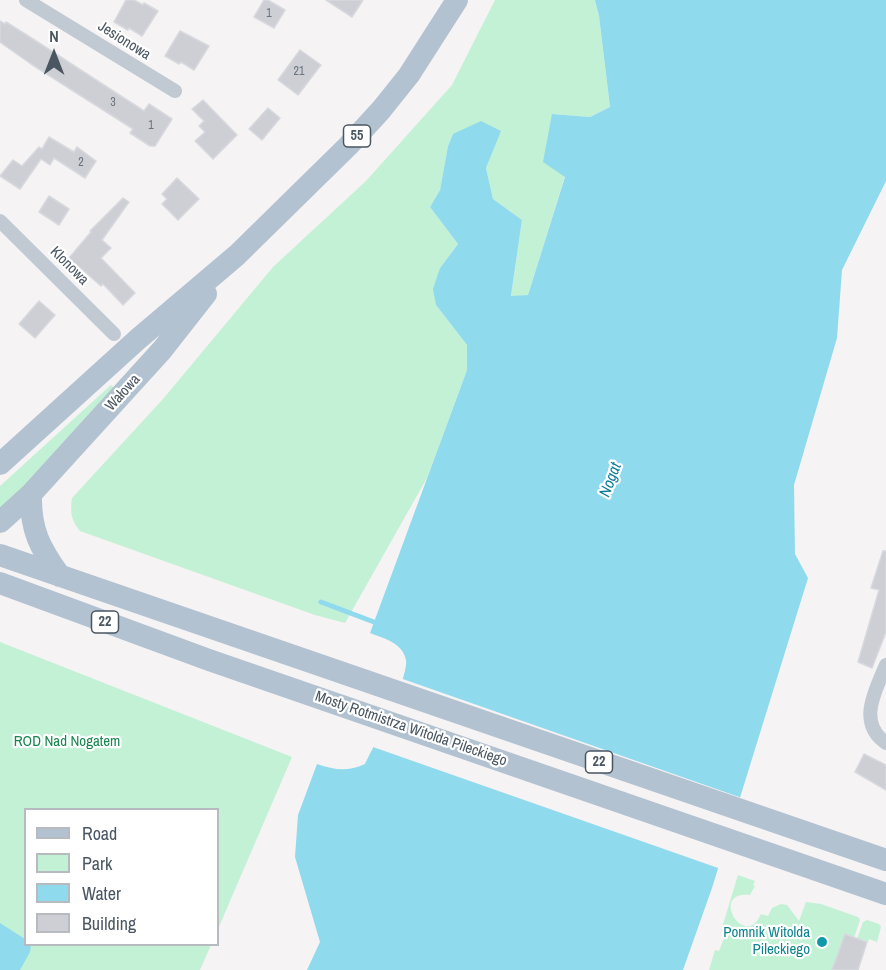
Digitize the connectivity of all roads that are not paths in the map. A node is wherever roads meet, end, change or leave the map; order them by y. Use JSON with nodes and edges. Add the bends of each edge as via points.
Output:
{"nodes":[{"id":1,"x":26,"y":0,"type":"edge"},
{"id":2,"x":457,"y":0,"type":"edge"},
{"id":3,"x":175,"y":91,"type":"dead end"},
{"id":4,"x":0,"y":221,"type":"edge"},
{"id":5,"x":237,"y":255,"type":"junction"},
{"id":6,"x":114,"y":334,"type":"dead end"},
{"id":7,"x":0,"y":464,"type":"edge"},
{"id":8,"x":31,"y":494,"type":"junction"},
{"id":9,"x":0,"y":522,"type":"edge"},
{"id":10,"x":0,"y":555,"type":"edge"},
{"id":11,"x":60,"y":576,"type":"junction"},
{"id":12,"x":0,"y":583,"type":"edge"},
{"id":13,"x":886,"y":665,"type":"edge"},
{"id":14,"x":886,"y":743,"type":"edge"},
{"id":15,"x":886,"y":860,"type":"edge"},
{"id":16,"x":886,"y":894,"type":"edge"}],
"edges":[{"from":1,"to":3,"type":"street","name":"Jesionowa"},
{"from":2,"to":5,"type":"main road","name":"Wałowa","number":"55","via":[[409,75],[381,110]]},
{"from":4,"to":6,"type":"street","name":"Klonowa"},
{"from":5,"to":7,"type":"main road","name":"Wałowa","number":"55"},
{"from":5,"to":8,"type":"main road","name":"Wałowa","number":"55","via":[[162,350]]},
{"from":8,"to":9,"type":"main road","name":"Wałowa"},
{"from":8,"to":11,"type":"main road","via":[[35,534]]},
{"from":10,"to":11,"type":"main road","number":"22"},
{"from":11,"to":15,"type":"main road","name":"Mosty Rotmistrza Witolda Pileckiego","number":"22"},
{"from":12,"to":16,"type":"main road","name":"Mosty Rotmistrza Witolda Pileckiego","number":"22","via":[[209,660]]},
{"from":13,"to":14,"type":"street","via":[[869,716],[875,735]]}]}
